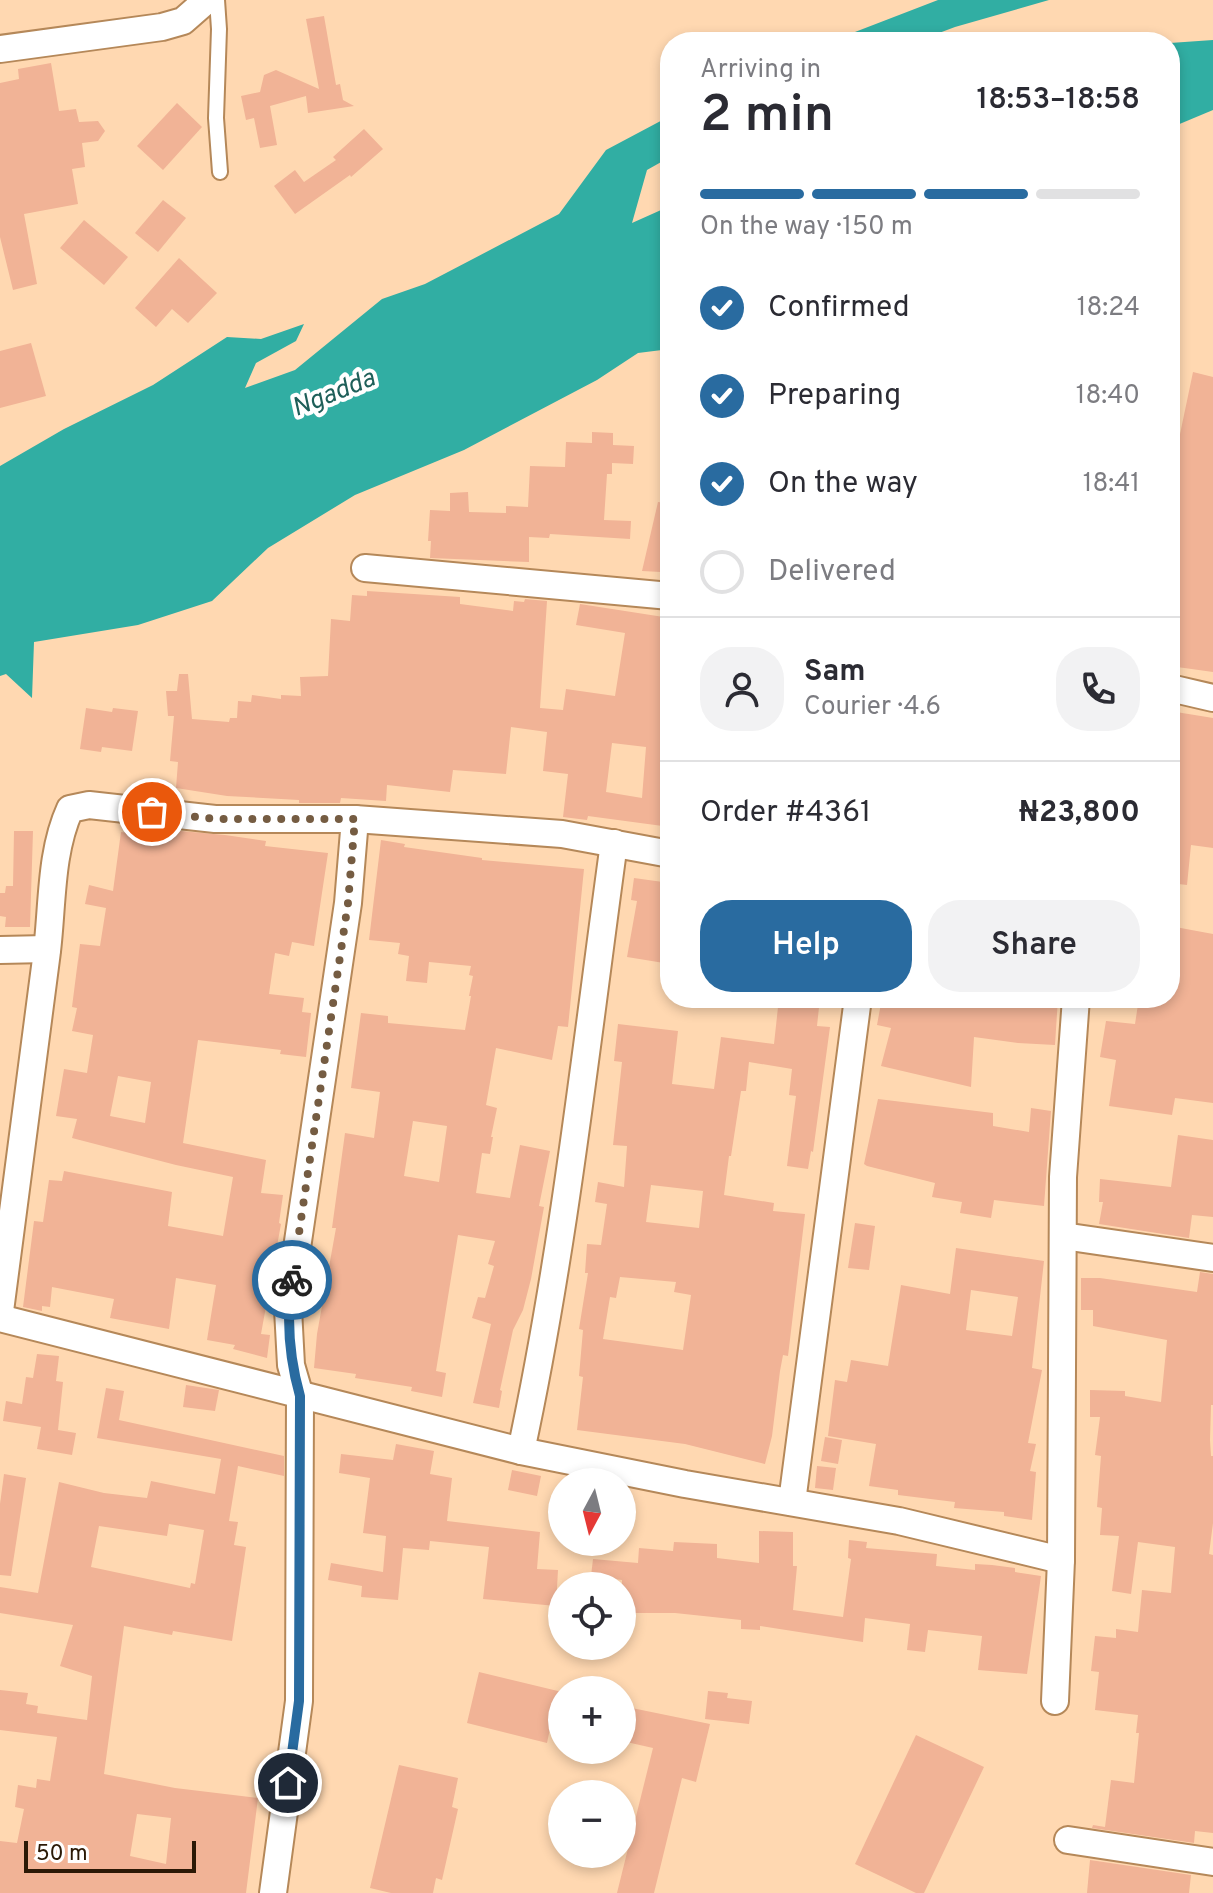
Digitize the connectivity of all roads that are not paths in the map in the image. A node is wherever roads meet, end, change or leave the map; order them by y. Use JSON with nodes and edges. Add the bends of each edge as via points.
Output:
{"nodes":[{"id":1,"x":207,"y":0,"type":"edge"},
{"id":2,"x":217,"y":0,"type":"edge"},
{"id":3,"x":0,"y":49,"type":"edge"},
{"id":4,"x":220,"y":172,"type":"dead end"},
{"id":5,"x":365,"y":568,"type":"dead end"},
{"id":6,"x":660,"y":595,"type":"edge"},
{"id":7,"x":1180,"y":690,"type":"edge"},
{"id":8,"x":1213,"y":698,"type":"edge"},
{"id":9,"x":355,"y":819,"type":"junction"},
{"id":10,"x":614,"y":843,"type":"junction"},
{"id":11,"x":660,"y":852,"type":"edge"},
{"id":12,"x":47,"y":949,"type":"junction"},
{"id":13,"x":0,"y":950,"type":"edge"},
{"id":14,"x":857,"y":1008,"type":"edge"},
{"id":15,"x":1075,"y":1008,"type":"edge"},
{"id":16,"x":1063,"y":1236,"type":"junction"},
{"id":17,"x":1213,"y":1258,"type":"edge"},
{"id":18,"x":0,"y":1311,"type":"edge"},
{"id":19,"x":0,"y":1318,"type":"edge"},
{"id":20,"x":300,"y":1396,"type":"junction"},
{"id":21,"x":521,"y":1451,"type":"junction"},
{"id":22,"x":792,"y":1502,"type":"junction"},
{"id":23,"x":1061,"y":1560,"type":"junction"},
{"id":24,"x":1055,"y":1701,"type":"dead end"},
{"id":25,"x":1068,"y":1840,"type":"dead end"},
{"id":26,"x":1213,"y":1862,"type":"edge"},
{"id":27,"x":273,"y":1893,"type":"edge"}],
"edges":[{"from":1,"to":3,"type":"street","via":[[183,21],[162,27]]},
{"from":2,"to":4,"type":"lane"},
{"from":5,"to":6,"type":"street"},
{"from":7,"to":8,"type":"street"},
{"from":9,"to":10,"type":"street","via":[[562,834]]},
{"from":9,"to":12,"type":"street","via":[[215,819],[89,805],[70,809],[57,850]]},
{"from":9,"to":20,"type":"street","via":[[348,903],[288,1309],[291,1365]]},
{"from":10,"to":11,"type":"street"},
{"from":10,"to":21,"type":"street","via":[[557,1253]]},
{"from":12,"to":13,"type":"street"},
{"from":12,"to":18,"type":"street"},
{"from":14,"to":22,"type":"street"},
{"from":15,"to":16,"type":"street"},
{"from":16,"to":17,"type":"street"},
{"from":16,"to":23,"type":"street"},
{"from":19,"to":20,"type":"street"},
{"from":20,"to":21,"type":"street"},
{"from":20,"to":27,"type":"street","via":[[299,1701]]},
{"from":21,"to":22,"type":"street"},
{"from":22,"to":23,"type":"street"},
{"from":23,"to":24,"type":"street"},
{"from":25,"to":26,"type":"street"}]}
